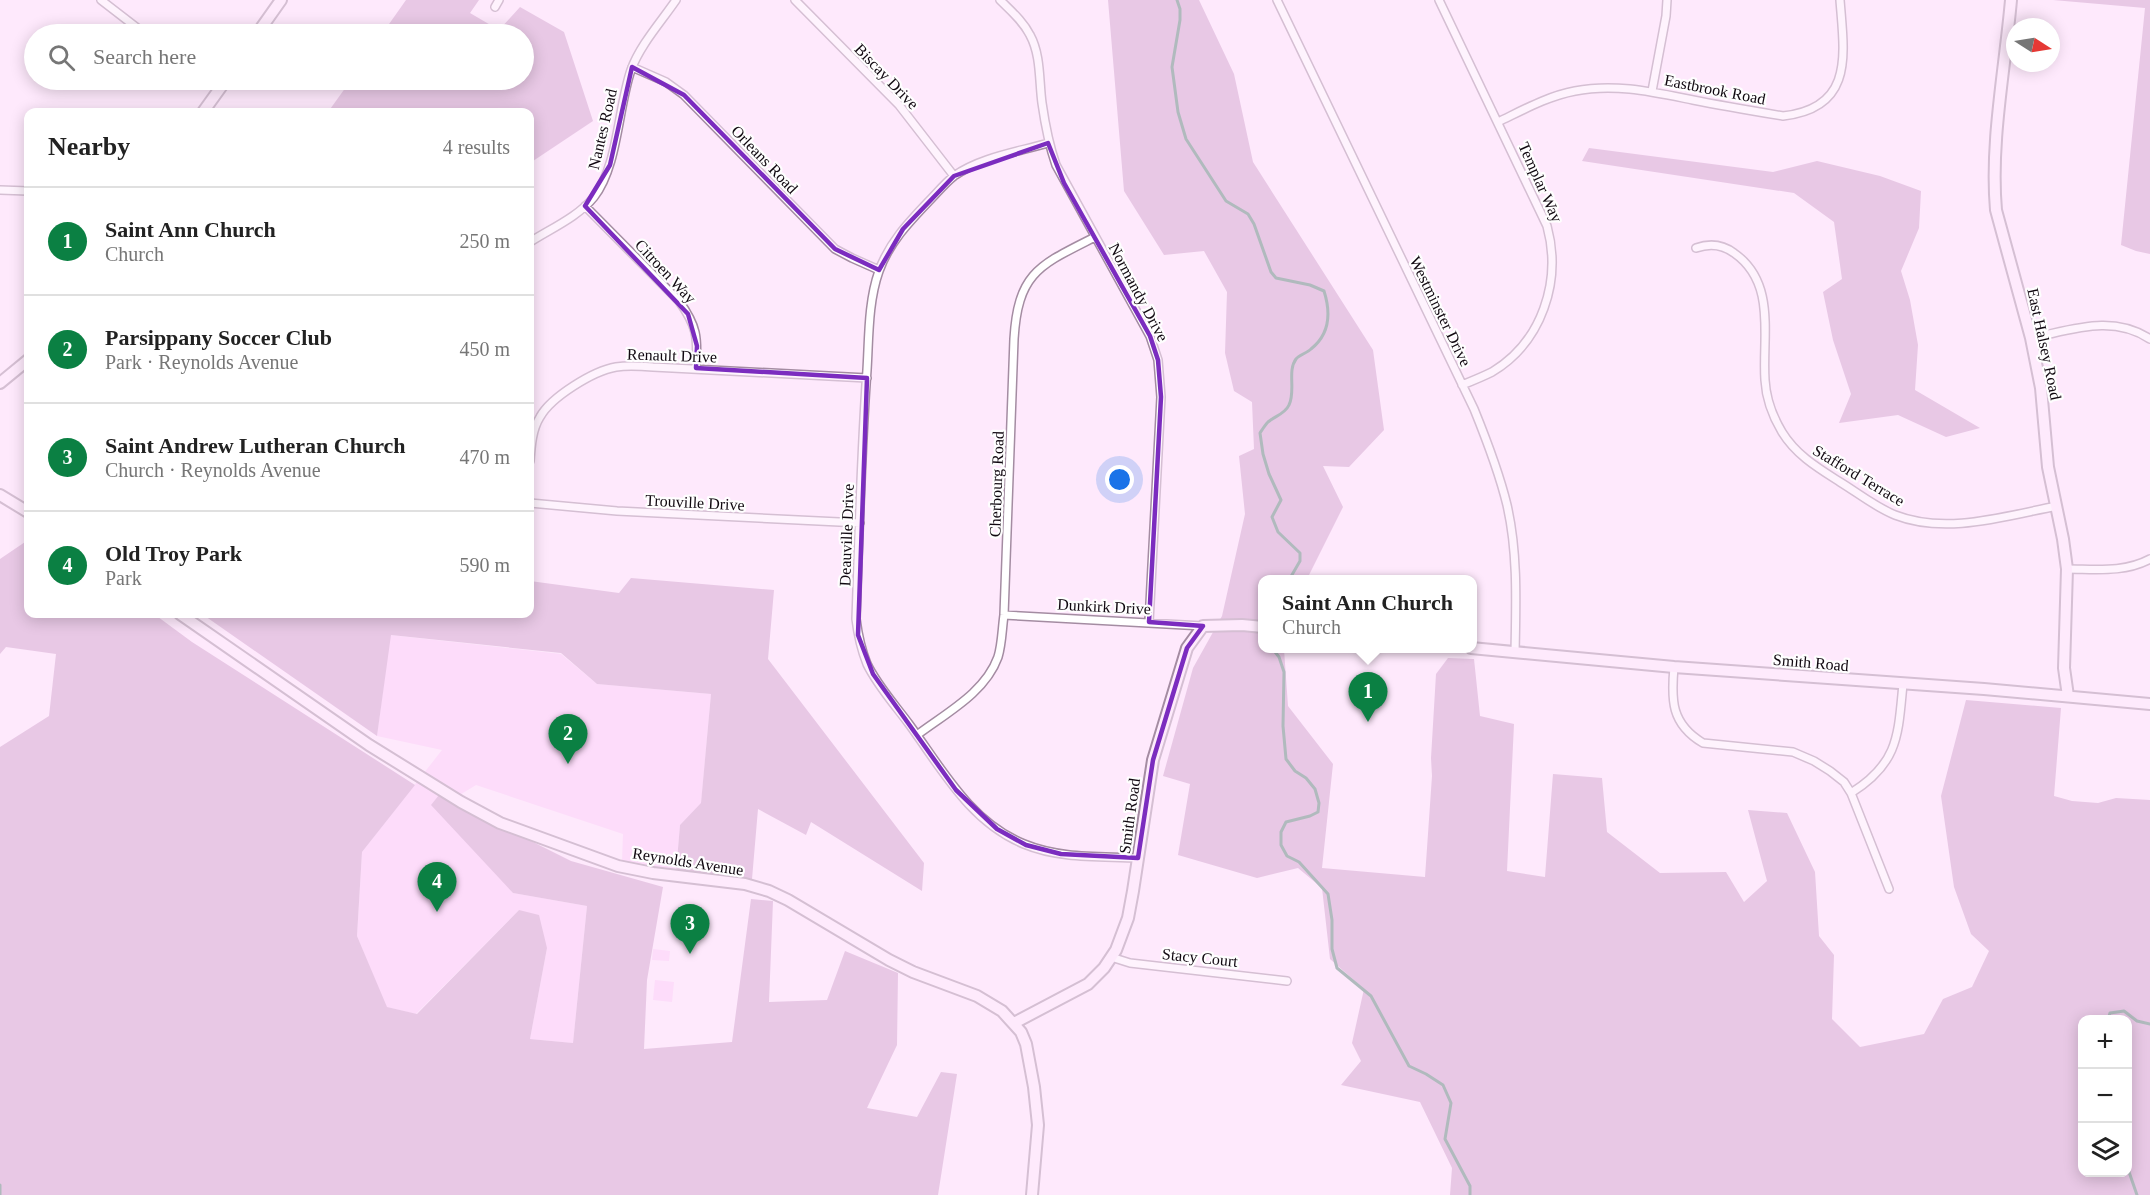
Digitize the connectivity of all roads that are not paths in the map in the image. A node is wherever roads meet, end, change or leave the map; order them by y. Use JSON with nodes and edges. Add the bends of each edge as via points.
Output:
{"nodes":[{"id":1,"x":100,"y":0,"type":"edge"},
{"id":2,"x":281,"y":0,"type":"edge"},
{"id":3,"x":499,"y":0,"type":"edge"},
{"id":4,"x":676,"y":0,"type":"edge"},
{"id":5,"x":795,"y":0,"type":"edge"},
{"id":6,"x":1000,"y":0,"type":"edge"},
{"id":7,"x":1277,"y":0,"type":"edge"},
{"id":8,"x":1439,"y":0,"type":"edge"},
{"id":9,"x":1667,"y":0,"type":"edge"},
{"id":10,"x":1840,"y":0,"type":"edge"},
{"id":11,"x":2011,"y":0,"type":"edge"},
{"id":12,"x":495,"y":8,"type":"dead end"},
{"id":13,"x":132,"y":24,"type":"edge"},
{"id":14,"x":264,"y":24,"type":"edge"},
{"id":15,"x":632,"y":67,"type":"junction"},
{"id":16,"x":215,"y":90,"type":"edge"},
{"id":17,"x":1652,"y":91,"type":"junction"},
{"id":18,"x":205,"y":108,"type":"edge"},
{"id":19,"x":1498,"y":122,"type":"junction"},
{"id":20,"x":1048,"y":143,"type":"junction"},
{"id":21,"x":954,"y":176,"type":"junction"},
{"id":22,"x":0,"y":190,"type":"edge"},
{"id":23,"x":24,"y":191,"type":"edge"},
{"id":24,"x":585,"y":206,"type":"junction"},
{"id":25,"x":1095,"y":237,"type":"junction"},
{"id":26,"x":534,"y":239,"type":"edge"},
{"id":27,"x":1696,"y":248,"type":"dead end"},
{"id":28,"x":879,"y":270,"type":"junction"},
{"id":29,"x":2031,"y":338,"type":"junction"},
{"id":30,"x":2150,"y":339,"type":"edge"},
{"id":31,"x":24,"y":363,"type":"edge"},
{"id":32,"x":696,"y":368,"type":"junction"},
{"id":33,"x":867,"y":378,"type":"junction"},
{"id":34,"x":0,"y":383,"type":"edge"},
{"id":35,"x":1462,"y":385,"type":"junction"},
{"id":36,"x":534,"y":433,"type":"edge"},
{"id":37,"x":0,"y":495,"type":"edge"},
{"id":38,"x":534,"y":503,"type":"edge"},
{"id":39,"x":2056,"y":506,"type":"junction"},
{"id":40,"x":24,"y":510,"type":"edge"},
{"id":41,"x":860,"y":523,"type":"junction"},
{"id":42,"x":2150,"y":560,"type":"edge"},
{"id":43,"x":2067,"y":569,"type":"junction"},
{"id":44,"x":1004,"y":615,"type":"junction"},
{"id":45,"x":186,"y":618,"type":"edge"},
{"id":46,"x":1149,"y":622,"type":"junction"},
{"id":47,"x":1203,"y":626,"type":"junction"},
{"id":48,"x":1258,"y":627,"type":"edge"},
{"id":49,"x":1477,"y":649,"type":"edge"},
{"id":50,"x":1515,"y":652,"type":"junction"},
{"id":51,"x":1674,"y":667,"type":"junction"},
{"id":52,"x":1903,"y":684,"type":"junction"},
{"id":53,"x":2068,"y":696,"type":"junction"},
{"id":54,"x":2150,"y":704,"type":"edge"},
{"id":55,"x":917,"y":735,"type":"junction"},
{"id":56,"x":1851,"y":793,"type":"junction"},
{"id":57,"x":1138,"y":858,"type":"junction"},
{"id":58,"x":1889,"y":889,"type":"dead end"},
{"id":59,"x":1112,"y":957,"type":"junction"},
{"id":60,"x":1287,"y":981,"type":"dead end"},
{"id":61,"x":1014,"y":1023,"type":"junction"},
{"id":62,"x":1032,"y":1195,"type":"edge"}],
"edges":[{"from":1,"to":13,"type":"street"},
{"from":2,"to":14,"type":"street"},
{"from":3,"to":12,"type":"street"},
{"from":4,"to":15,"type":"street","name":"Nantes Road"},
{"from":5,"to":21,"type":"street","name":"Biscay Drive","via":[[899,105]]},
{"from":6,"to":20,"type":"street","name":"Normandy Drive","via":[[1031,36]]},
{"from":7,"to":35,"type":"street","name":"Westminster Drive"},
{"from":8,"to":19,"type":"street","name":"Templar Way"},
{"from":9,"to":17,"type":"street"},
{"from":10,"to":17,"type":"street","name":"Eastbrook Road","via":[[1843,69],[1828,96],[1813,108],[1783,116]]},
{"from":11,"to":29,"type":"street","name":"East Halsey Road","via":[[1994,191],[2003,240]]},
{"from":15,"to":24,"type":"street","name":"Nantes Road","via":[[610,165],[603,183]]},
{"from":15,"to":28,"type":"street","name":"Orleans Road","via":[[684,95],[835,249]]},
{"from":16,"to":18,"type":"street"},
{"from":17,"to":19,"type":"street","name":"Eastbrook Road","via":[[1610,87],[1573,91],[1531,105]]},
{"from":19,"to":35,"type":"street","name":"Templar Way","via":[[1547,226],[1552,250],[1551,282],[1541,318],[1528,339],[1491,373]]},
{"from":20,"to":21,"type":"street","name":"Deauville Drive","via":[[987,161]]},
{"from":20,"to":25,"type":"street","name":"Normandy Drive","via":[[1064,183]]},
{"from":21,"to":28,"type":"street","name":"Deauville Drive","via":[[903,229]]},
{"from":22,"to":23,"type":"street"},
{"from":24,"to":26,"type":"street","name":"Nantes Road"},
{"from":24,"to":32,"type":"street","name":"Citroen Way","via":[[688,314],[694,325]]},
{"from":25,"to":44,"type":"street","name":"Cherbourg Road","via":[[1042,266],[1026,285],[1017,308]]},
{"from":25,"to":46,"type":"street","name":"Normandy Drive","via":[[1150,336],[1160,372]]},
{"from":27,"to":39,"type":"street","name":"Stafford Terrace","via":[[1713,244],[1725,248],[1740,258],[1756,278],[1766,314],[1765,379],[1770,407],[1793,448],[1812,464],[1884,509],[1925,523],[1963,523]]},
{"from":28,"to":33,"type":"street","name":"Deauville Drive","via":[[874,286]]},
{"from":29,"to":30,"type":"street","via":[[2109,324]]},
{"from":29,"to":39,"type":"street","name":"East Halsey Road"},
{"from":31,"to":34,"type":"street"},
{"from":32,"to":33,"type":"street","name":"Renault Drive"},
{"from":32,"to":36,"type":"street","name":"Renault Drive","via":[[618,366],[590,376],[541,414]]},
{"from":33,"to":41,"type":"street","name":"Deauville Drive"},
{"from":35,"to":50,"type":"street","name":"Westminster Drive","via":[[1489,445],[1507,507],[1515,567]]},
{"from":37,"to":40,"type":"street"},
{"from":38,"to":41,"type":"street","name":"Trouville Drive"},
{"from":39,"to":43,"type":"street","name":"East Halsey Road"},
{"from":41,"to":55,"type":"street","name":"Deauville Drive","via":[[856,620],[861,647],[873,674]]},
{"from":42,"to":43,"type":"street","via":[[2115,570]]},
{"from":43,"to":53,"type":"street","name":"East Halsey Road","via":[[2064,668]]},
{"from":44,"to":46,"type":"street","name":"Dunkirk Drive"},
{"from":44,"to":55,"type":"street","name":"Cherbourg Road","via":[[998,656],[986,681]]},
{"from":45,"to":61,"type":"street","name":"Reynolds Avenue","via":[[369,745],[500,824],[618,866],[769,891],[889,960],[989,1002]]},
{"from":46,"to":47,"type":"street","name":"Dunkirk Drive"},
{"from":47,"to":48,"type":"street"},
{"from":47,"to":57,"type":"street","name":"Smith Road","via":[[1187,648],[1153,760]]},
{"from":49,"to":50,"type":"street","name":"Smith Road"},
{"from":50,"to":51,"type":"street","name":"Smith Road"},
{"from":51,"to":52,"type":"street","name":"Smith Road"},
{"from":51,"to":56,"type":"street","via":[[1671,693],[1676,713],[1692,736],[1703,743],[1793,752],[1830,771]]},
{"from":52,"to":53,"type":"street","name":"Smith Road"},
{"from":52,"to":56,"type":"street","via":[[1894,748],[1883,767]]},
{"from":53,"to":54,"type":"street","name":"Smith Road"},
{"from":55,"to":57,"type":"street","name":"Deauville Drive","via":[[968,805],[1009,837],[1061,854]]},
{"from":56,"to":58,"type":"street"},
{"from":57,"to":59,"type":"street","name":"Smith Road","via":[[1128,918]]},
{"from":59,"to":60,"type":"street","name":"Stacy Court","via":[[1130,963]]},
{"from":59,"to":61,"type":"street","name":"Smith Road","via":[[1088,984]]},
{"from":61,"to":62,"type":"street","name":"Reynolds Avenue","via":[[1026,1044],[1034,1086],[1038,1125]]}]}
